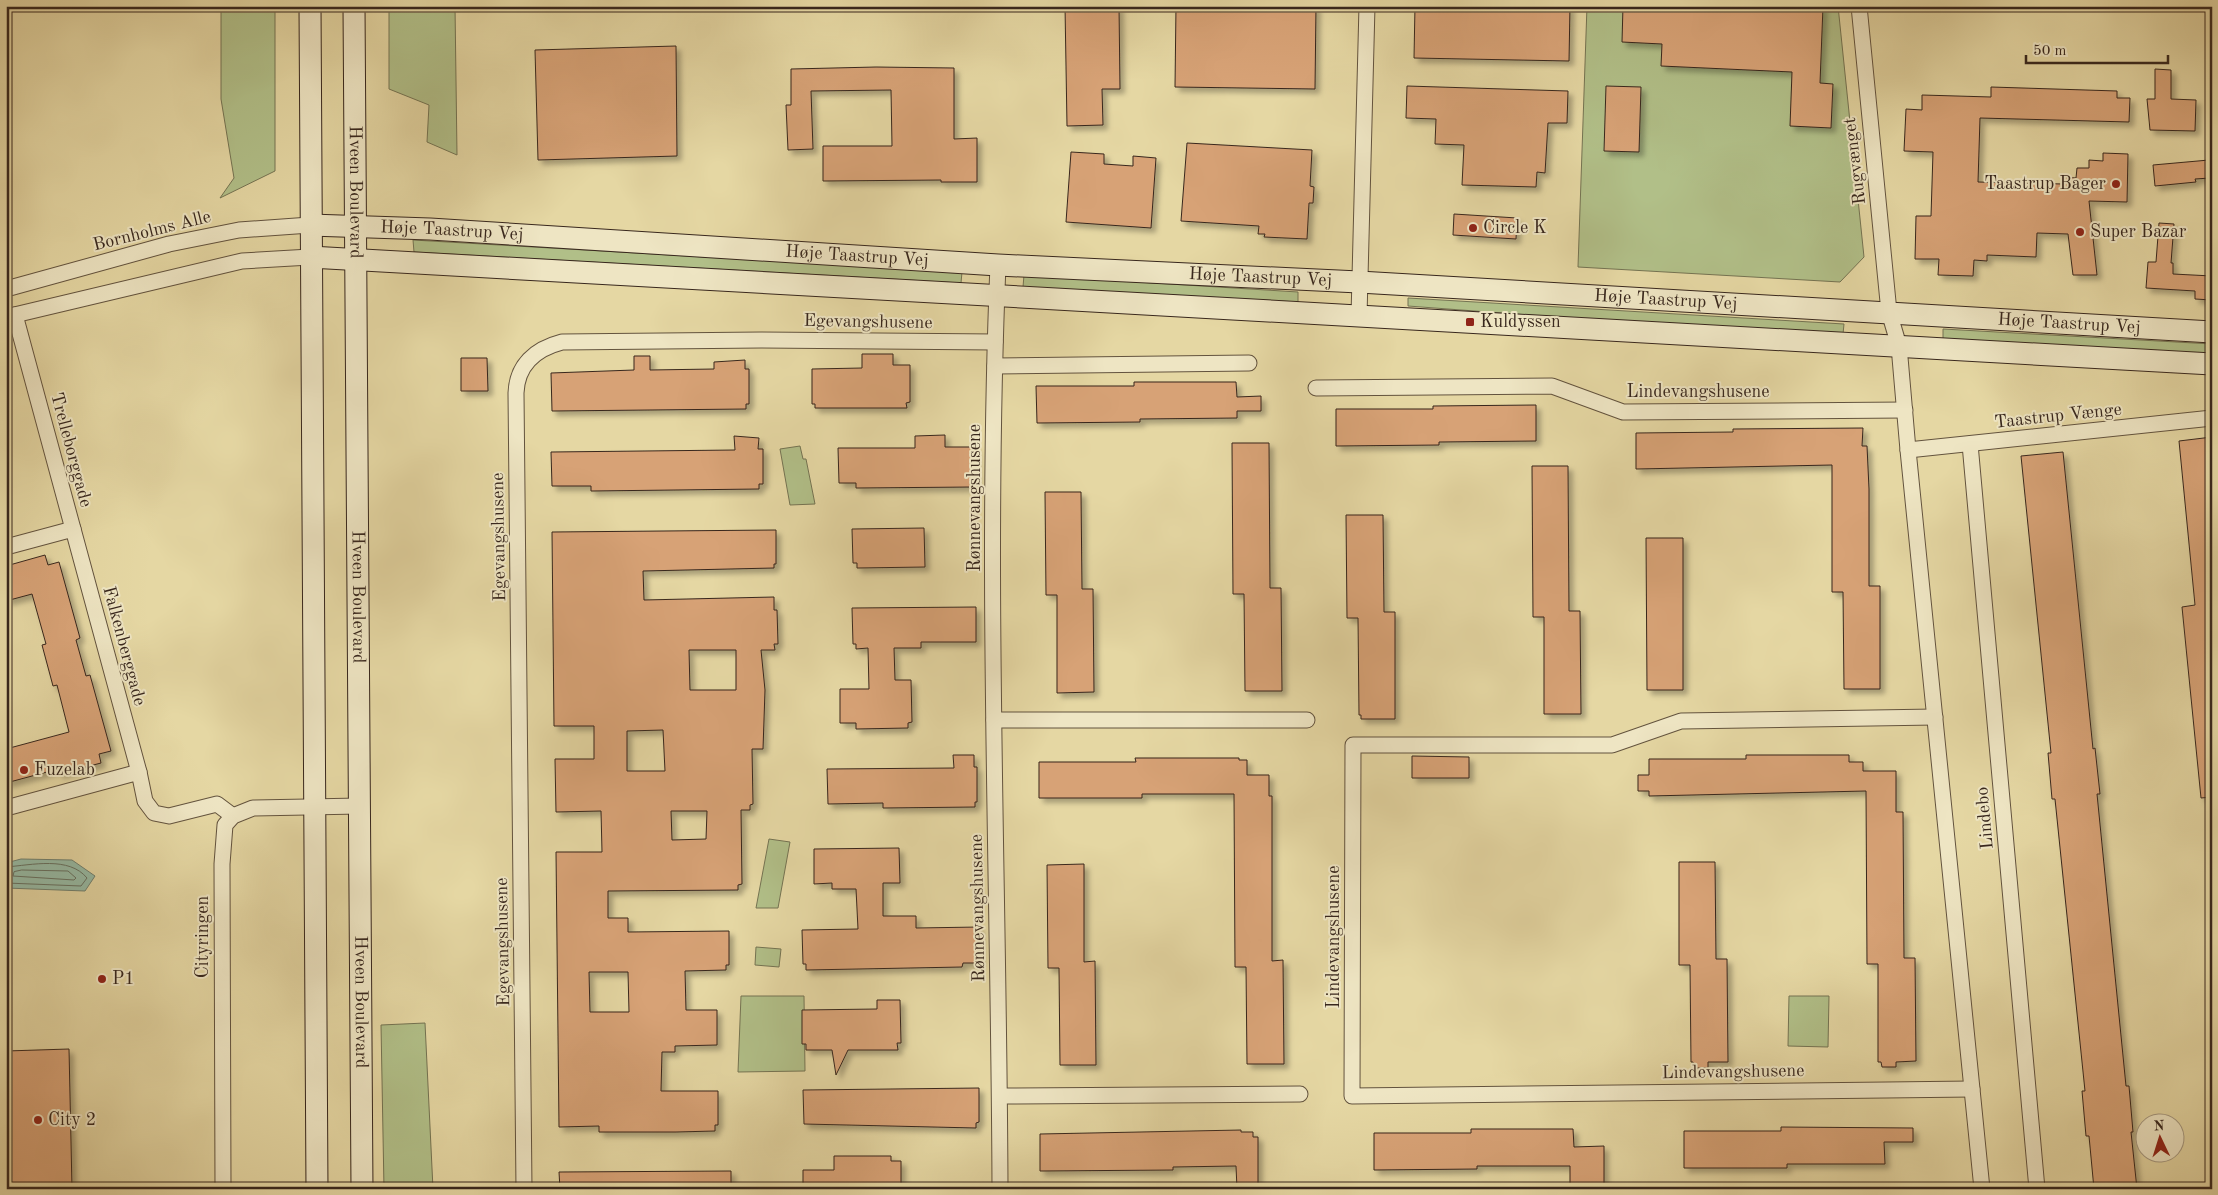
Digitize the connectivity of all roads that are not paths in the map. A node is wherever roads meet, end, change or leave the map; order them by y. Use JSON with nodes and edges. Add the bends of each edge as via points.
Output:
{"nodes":[{"id":1,"x":310,"y":6,"type":"edge"},
{"id":2,"x":354,"y":6,"type":"edge"},
{"id":3,"x":1367,"y":6,"type":"edge"},
{"id":4,"x":1858,"y":6,"type":"edge"},
{"id":5,"x":310,"y":225,"type":"junction"},
{"id":6,"x":356,"y":226,"type":"junction"},
{"id":7,"x":310,"y":257,"type":"junction"},
{"id":8,"x":356,"y":260,"type":"junction"},
{"id":9,"x":998,"y":265,"type":"junction"},
{"id":10,"x":1359,"y":282,"type":"junction"},
{"id":11,"x":6,"y":289,"type":"edge"},
{"id":12,"x":997,"y":296,"type":"junction"},
{"id":13,"x":1889,"y":312,"type":"junction"},
{"id":14,"x":11,"y":316,"type":"edge"},
{"id":15,"x":1359,"y":316,"type":"junction"},
{"id":16,"x":2212,"y":332,"type":"edge"},
{"id":17,"x":995,"y":342,"type":"junction"},
{"id":18,"x":1899,"y":346,"type":"junction"},
{"id":19,"x":1249,"y":363,"type":"dead end"},
{"id":20,"x":2212,"y":364,"type":"edge"},
{"id":21,"x":995,"y":366,"type":"junction"},
{"id":22,"x":1316,"y":388,"type":"dead end"},
{"id":23,"x":1905,"y":410,"type":"junction"},
{"id":24,"x":2212,"y":418,"type":"edge"},
{"id":25,"x":1970,"y":444,"type":"junction"},
{"id":26,"x":1908,"y":450,"type":"junction"},
{"id":27,"x":73,"y":529,"type":"junction"},
{"id":28,"x":6,"y":547,"type":"edge"},
{"id":29,"x":1935,"y":717,"type":"junction"},
{"id":30,"x":994,"y":720,"type":"junction"},
{"id":31,"x":1307,"y":720,"type":"dead end"},
{"id":32,"x":139,"y":772,"type":"junction"},
{"id":33,"x":314,"y":806,"type":"junction"},
{"id":34,"x":360,"y":806,"type":"junction"},
{"id":35,"x":6,"y":808,"type":"edge"},
{"id":36,"x":234,"y":816,"type":"junction"},
{"id":37,"x":1972,"y":1088,"type":"junction"},
{"id":38,"x":1300,"y":1094,"type":"dead end"},
{"id":39,"x":1000,"y":1096,"type":"junction"},
{"id":40,"x":224,"y":1189,"type":"edge"},
{"id":41,"x":316,"y":1189,"type":"edge"},
{"id":42,"x":362,"y":1189,"type":"edge"},
{"id":43,"x":524,"y":1189,"type":"edge"},
{"id":44,"x":1000,"y":1189,"type":"edge"},
{"id":45,"x":1982,"y":1189,"type":"edge"},
{"id":46,"x":2037,"y":1189,"type":"edge"}],
"edges":[{"from":1,"to":5,"type":"street"},
{"from":2,"to":6,"type":"street","name":"Hveen Boulevard"},
{"from":3,"to":10,"type":"street"},
{"from":4,"to":13,"type":"street","name":"Rugvænget"},
{"from":5,"to":6,"type":"street","name":"Høje Taastrup Vej"},
{"from":5,"to":7,"type":"street"},
{"from":5,"to":11,"type":"street","name":"Bornholms Alle","via":[[239,230],[169,244]]},
{"from":6,"to":8,"type":"street","name":"Hveen Boulevard"},
{"from":6,"to":9,"type":"street","name":"Høje Taastrup Vej"},
{"from":7,"to":8,"type":"street","name":"Høje Taastrup Vej"},
{"from":7,"to":14,"type":"street","via":[[235,263]]},
{"from":7,"to":33,"type":"street"},
{"from":8,"to":12,"type":"street","name":"Høje Taastrup Vej"},
{"from":8,"to":34,"type":"street","name":"Hveen Boulevard"},
{"from":9,"to":10,"type":"street","name":"Høje Taastrup Vej"},
{"from":9,"to":12,"type":"street","name":"Rønnevangshusene"},
{"from":10,"to":13,"type":"street","name":"Høje Taastrup Vej"},
{"from":10,"to":15,"type":"street"},
{"from":12,"to":15,"type":"street","name":"Høje Taastrup Vej"},
{"from":12,"to":17,"type":"street","name":"Rønnevangshusene"},
{"from":13,"to":16,"type":"street","name":"Høje Taastrup Vej"},
{"from":13,"to":18,"type":"street"},
{"from":14,"to":27,"type":"street","name":"Trelleborggade"},
{"from":15,"to":18,"type":"street","name":"Høje Taastrup Vej"},
{"from":17,"to":21,"type":"street","name":"Rønnevangshusene"},
{"from":17,"to":43,"type":"street","name":"Egevangshusene","via":[[562,342],[544,347],[522,368],[516,380],[516,393]]},
{"from":18,"to":20,"type":"street","name":"Høje Taastrup Vej"},
{"from":18,"to":23,"type":"street"},
{"from":19,"to":21,"type":"street"},
{"from":21,"to":30,"type":"street","name":"Rønnevangshusene"},
{"from":22,"to":23,"type":"street","name":"Lindevangshusene","via":[[1552,386],[1622,412]]},
{"from":23,"to":26,"type":"street"},
{"from":24,"to":25,"type":"street","name":"Taastrup Vænge"},
{"from":25,"to":26,"type":"street","name":"Taastrup Vænge"},
{"from":25,"to":46,"type":"street","name":"Lindebo"},
{"from":26,"to":29,"type":"street"},
{"from":27,"to":28,"type":"street","name":"Trelleborggade"},
{"from":27,"to":32,"type":"street","name":"Falkenberggade"},
{"from":29,"to":37,"type":"street"},
{"from":29,"to":37,"type":"street","name":"Lindevangshusene","via":[[1681,721],[1612,745],[1353,745],[1352,1096]]},
{"from":30,"to":31,"type":"street"},
{"from":30,"to":39,"type":"street","name":"Rønnevangshusene"},
{"from":32,"to":35,"type":"street"},
{"from":32,"to":36,"type":"street","name":"Falkenberggade","via":[[145,802],[154,813],[169,816],[218,804]]},
{"from":33,"to":34,"type":"street"},
{"from":33,"to":36,"type":"street","via":[[253,808]]},
{"from":33,"to":41,"type":"street"},
{"from":34,"to":42,"type":"street","name":"Hveen Boulevard"},
{"from":36,"to":40,"type":"street","name":"Cityringen","via":[[225,825],[222,864]]},
{"from":37,"to":45,"type":"street"},
{"from":38,"to":39,"type":"street"},
{"from":39,"to":44,"type":"street","name":"Rønnevangshusene"}]}
